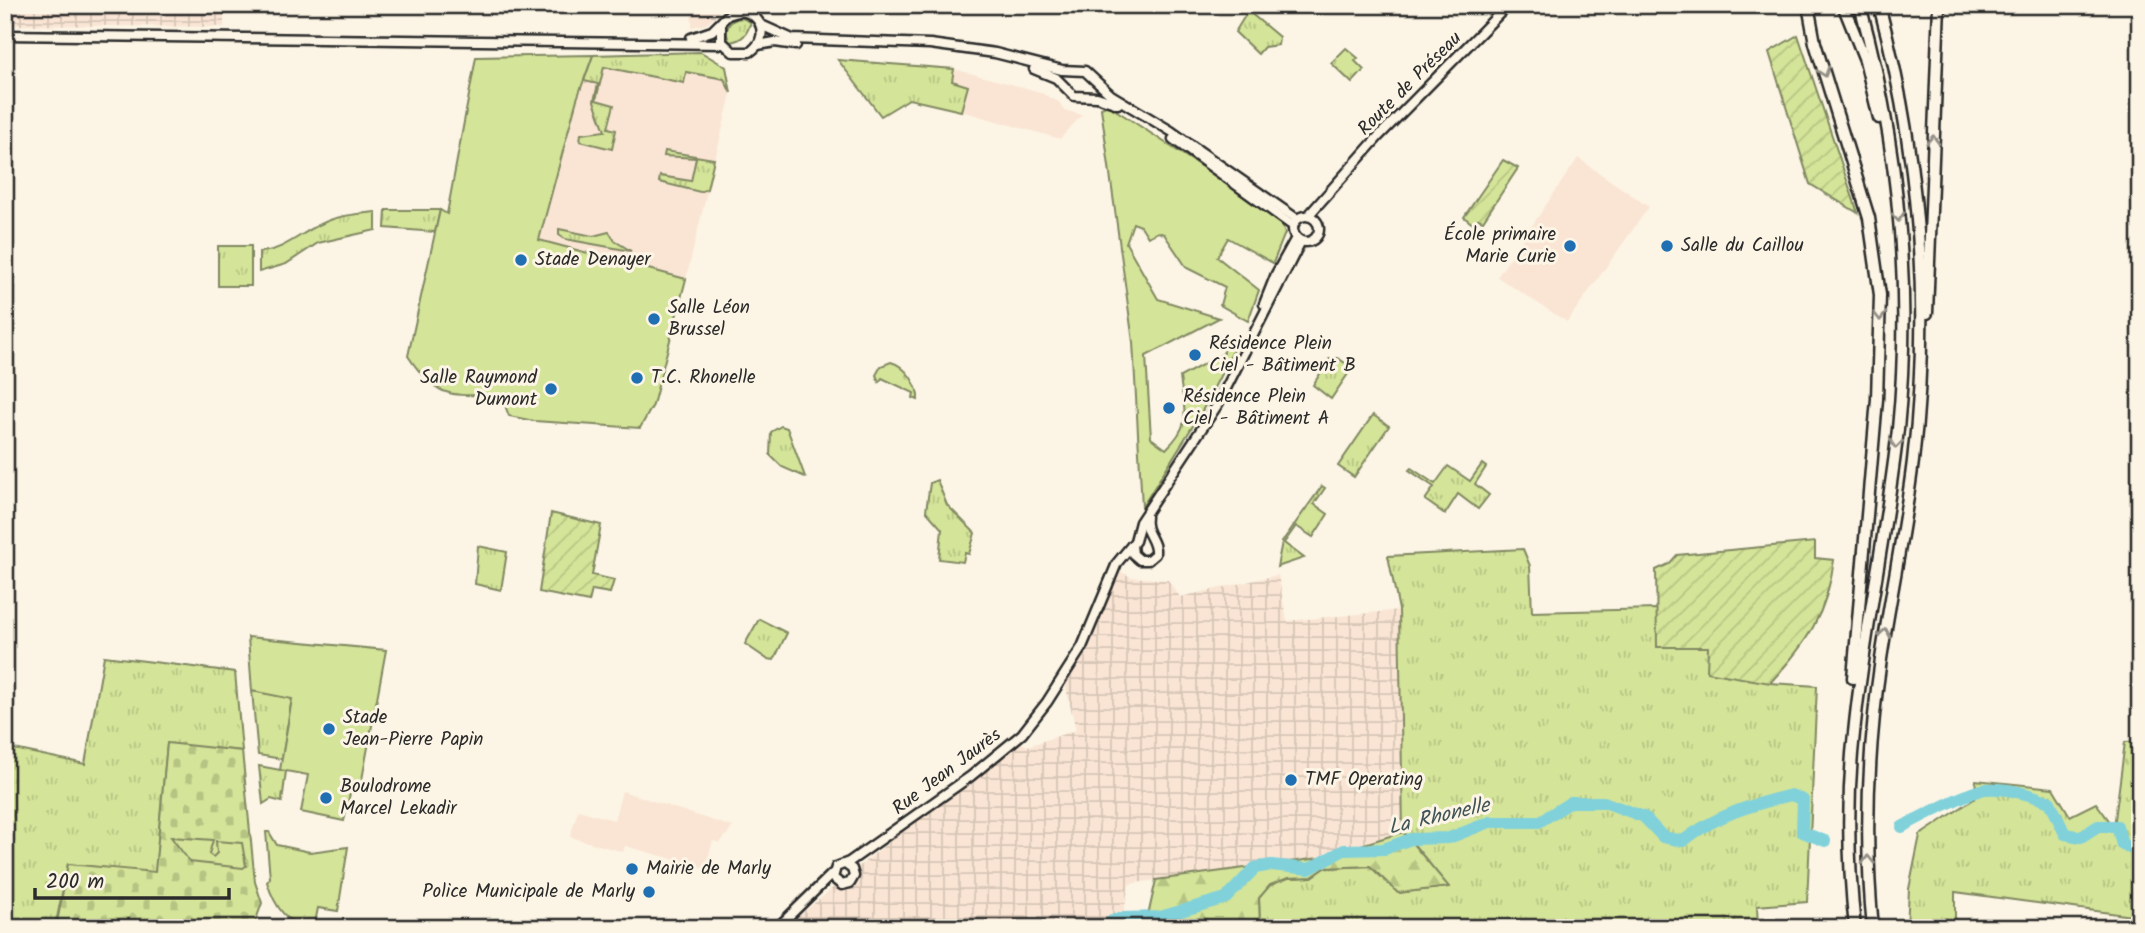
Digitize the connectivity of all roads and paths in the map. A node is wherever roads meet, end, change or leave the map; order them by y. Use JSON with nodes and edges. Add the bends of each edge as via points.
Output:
{"nodes":[{"id":1,"x":1508,"y":5,"type":"edge"},
{"id":2,"x":1808,"y":5,"type":"edge"},
{"id":3,"x":1843,"y":5,"type":"edge"},
{"id":4,"x":1860,"y":5,"type":"edge"},
{"id":5,"x":1879,"y":5,"type":"edge"},
{"id":6,"x":1885,"y":5,"type":"edge"},
{"id":7,"x":1939,"y":5,"type":"edge"},
{"id":8,"x":721,"y":24,"type":"junction"},
{"id":9,"x":761,"y":25,"type":"junction"},
{"id":10,"x":5,"y":35,"type":"edge"},
{"id":11,"x":678,"y":42,"type":"junction"},
{"id":12,"x":723,"y":44,"type":"junction"},
{"id":13,"x":758,"y":45,"type":"junction"},
{"id":14,"x":1895,"y":68,"type":"junction"},
{"id":15,"x":1074,"y":72,"type":"junction"},
{"id":16,"x":1093,"y":79,"type":"junction"},
{"id":17,"x":1067,"y":87,"type":"junction"},
{"id":18,"x":1087,"y":95,"type":"junction"},
{"id":19,"x":1896,"y":194,"type":"junction"},
{"id":20,"x":1312,"y":219,"type":"junction"},
{"id":21,"x":1295,"y":223,"type":"junction"},
{"id":22,"x":1298,"y":240,"type":"junction"},
{"id":23,"x":1920,"y":380,"type":"junction"},
{"id":24,"x":1147,"y":514,"type":"junction"},
{"id":25,"x":1149,"y":539,"type":"junction"},
{"id":26,"x":1134,"y":543,"type":"junction"},
{"id":27,"x":1136,"y":558,"type":"junction"},
{"id":28,"x":1115,"y":570,"type":"junction"},
{"id":29,"x":1851,"y":762,"type":"junction"},
{"id":30,"x":872,"y":846,"type":"junction"},
{"id":31,"x":845,"y":864,"type":"junction"},
{"id":32,"x":853,"y":871,"type":"junction"},
{"id":33,"x":832,"y":874,"type":"junction"},
{"id":34,"x":838,"y":884,"type":"junction"},
{"id":35,"x":812,"y":894,"type":"junction"},
{"id":36,"x":777,"y":928,"type":"edge"},
{"id":37,"x":1855,"y":928,"type":"edge"},
{"id":38,"x":1873,"y":928,"type":"edge"}],
"edges":[{"from":1,"to":20,"type":"main road","name":"Route de Préseau","via":[[1378,137]]},
{"from":2,"to":29,"type":"highway","one_way":true,"via":[[1815,43],[1867,209],[1878,269],[1880,361],[1849,720]]},
{"from":3,"to":19,"type":"highway","via":[[1871,79]]},
{"from":4,"to":19,"type":"highway","via":[[1883,105]]},
{"from":5,"to":14,"type":"highway"},
{"from":6,"to":14,"type":"highway"},
{"from":23,"to":7,"type":"highway","one_way":true,"via":[[1927,326]]},
{"from":8,"to":9,"type":"main road","via":[[728,15],[741,11],[752,14]]},
{"from":8,"to":11,"type":"main road","via":[[709,33]]},
{"from":8,"to":12,"type":"main road"},
{"from":9,"to":13,"type":"main road"},
{"from":9,"to":15,"type":"main road","via":[[796,40],[930,44]]},
{"from":10,"to":11,"type":"main road"},
{"from":11,"to":12,"type":"main road"},
{"from":12,"to":13,"type":"main road","via":[[741,54]]},
{"from":13,"to":17,"type":"main road","via":[[775,42],[956,51],[1027,66]]},
{"from":14,"to":23,"type":"highway","via":[[1917,221]]},
{"from":15,"to":16,"type":"main road","via":[[1084,71]]},
{"from":15,"to":17,"type":"main road"},
{"from":16,"to":18,"type":"main road"},
{"from":16,"to":21,"type":"main road"},
{"from":17,"to":18,"type":"main road","via":[[1076,97]]},
{"from":18,"to":21,"type":"main road","via":[[1114,102],[1157,128]]},
{"from":19,"to":29,"type":"highway","one_way":true,"via":[[1903,284],[1902,375]]},
{"from":20,"to":21,"type":"main road"},
{"from":20,"to":22,"type":"main road","via":[[1319,228],[1317,237],[1310,242]]},
{"from":21,"to":22,"type":"main road"},
{"from":22,"to":24,"type":"main road","name":"Rue Jean Jaurès","via":[[1218,404]]},
{"from":38,"to":23,"type":"highway","one_way":true,"via":[[1869,764],[1913,461]]},
{"from":24,"to":25,"type":"main road"},
{"from":24,"to":26,"type":"main road","name":"Rue Jean Jaurès"},
{"from":25,"to":26,"type":"main road"},
{"from":25,"to":27,"type":"main road","via":[[1154,555],[1146,561]]},
{"from":26,"to":27,"type":"main road"},
{"from":26,"to":28,"type":"main road","name":"Rue Jean Jaurès"},
{"from":27,"to":28,"type":"main road"},
{"from":28,"to":30,"type":"main road","name":"Rue Jean Jaurès","via":[[1082,647],[1022,734],[981,769]]},
{"from":29,"to":37,"type":"highway","via":[[1849,849]]},
{"from":30,"to":31,"type":"main road","name":"Rue Jean Jaurès"},
{"from":30,"to":32,"type":"main road","name":"Rue Jean Jaurès"},
{"from":31,"to":32,"type":"main road"},
{"from":31,"to":33,"type":"main road","name":"Rue Jean Jaurès"},
{"from":32,"to":34,"type":"main road","name":"Rue Jean Jaurès","via":[[850,883]]},
{"from":33,"to":34,"type":"main road"},
{"from":33,"to":35,"type":"main road","name":"Rue Jean Jaurès"},
{"from":34,"to":35,"type":"main road","name":"Rue Jean Jaurès"},
{"from":35,"to":36,"type":"main road","name":"Rue Jean Jaurès"}]}
